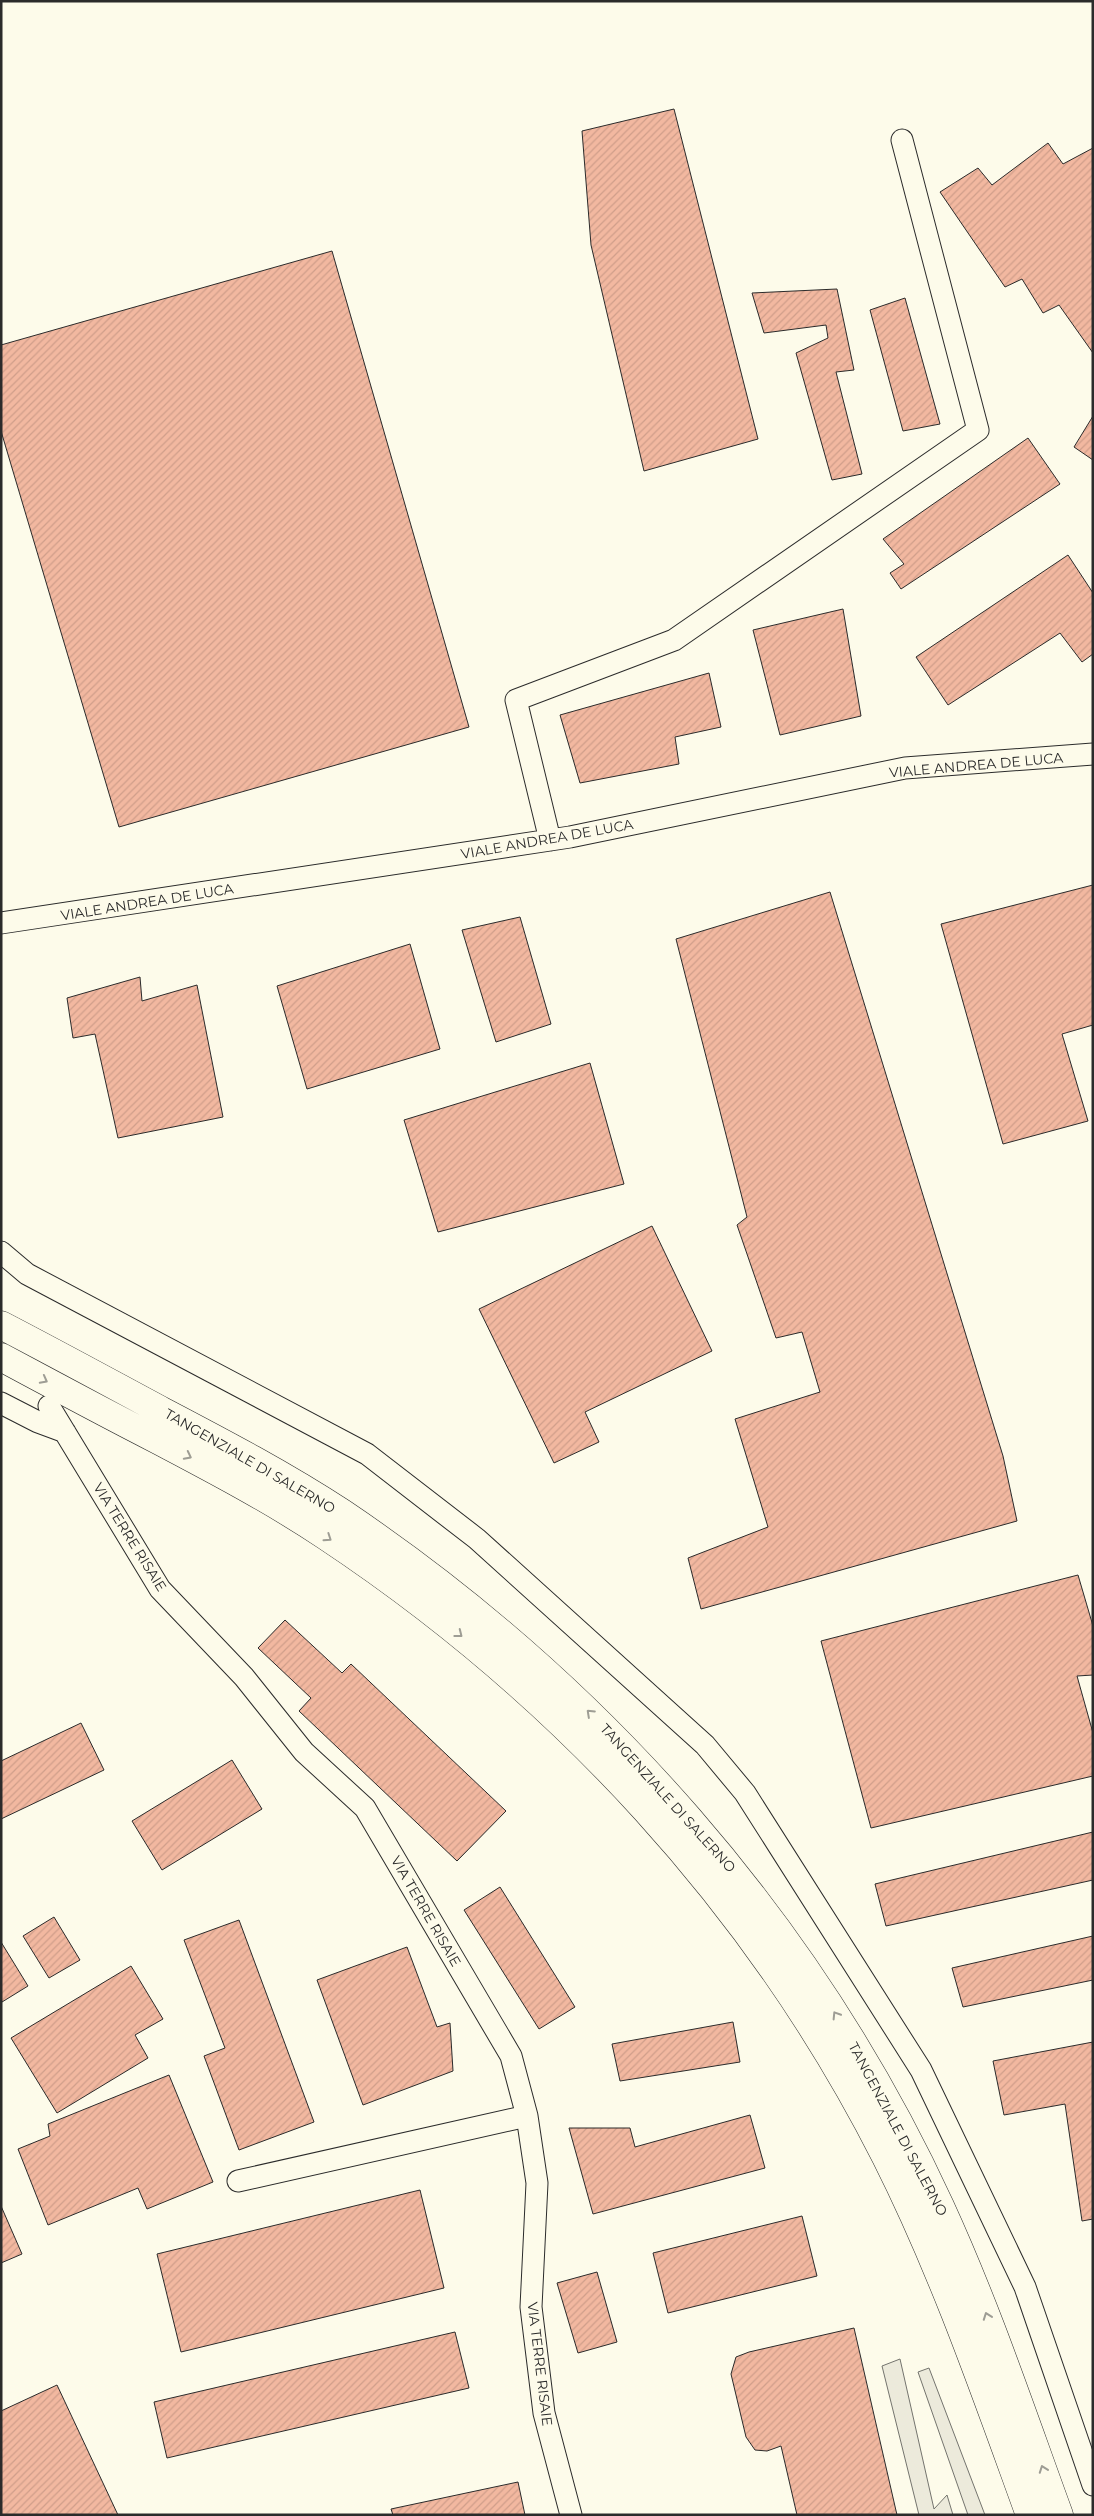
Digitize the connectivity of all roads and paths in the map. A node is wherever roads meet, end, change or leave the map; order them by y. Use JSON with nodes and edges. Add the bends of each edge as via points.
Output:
{"nodes":[{"id":1,"x":902,"y":140,"type":"dead end"},
{"id":2,"x":1093,"y":754,"type":"edge"},
{"id":3,"x":550,"y":840,"type":"junction"},
{"id":4,"x":1,"y":923,"type":"edge"},
{"id":5,"x":1,"y":1252,"type":"edge"},
{"id":6,"x":1,"y":1325,"type":"edge"},
{"id":7,"x":1,"y":1357,"type":"edge"},
{"id":8,"x":1,"y":1403,"type":"edge"},
{"id":9,"x":49,"y":1406,"type":"dead end"},
{"id":10,"x":65,"y":1432,"type":"junction"},
{"id":11,"x":527,"y":2116,"type":"junction"},
{"id":12,"x":238,"y":2181,"type":"dead end"},
{"id":13,"x":1093,"y":2485,"type":"edge"},
{"id":14,"x":571,"y":2515,"type":"edge"},
{"id":15,"x":1030,"y":2515,"type":"edge"},
{"id":16,"x":1060,"y":2515,"type":"edge"}],
"edges":[{"from":1,"to":3,"type":"street","via":[[978,430],[674,640],[516,700]]},
{"from":2,"to":3,"type":"street","name":"VIALE ANDREA DE LUCA","via":[[905,768]]},
{"from":3,"to":4,"type":"street","name":"VIALE ANDREA DE LUCA"},
{"from":5,"to":13,"type":"street","via":[[27,1274],[367,1454],[477,1539],[705,1744],[745,1792],[921,2070],[1025,2287]]},
{"from":16,"to":6,"type":"highway","name":"TANGENZIALE DI SALERNO","one_way":true,"via":[[982,2305],[954,2237],[906,2138],[863,2059],[781,1933],[724,1858],[602,1724],[529,1655],[427,1574],[290,1481]]},
{"from":7,"to":15,"type":"highway","name":"TANGENZIALE DI SALERNO","one_way":true,"via":[[205,1464],[287,1511],[416,1600],[521,1685],[620,1781],[677,1844],[764,1956],[832,2060],[885,2155],[948,2291]]},
{"from":8,"to":10,"type":"street"},
{"from":9,"to":10,"type":"street","name":"VIA TERRE RISAIE"},
{"from":10,"to":11,"type":"street","name":"VIA TERRE RISAIE","via":[[160,1589],[244,1677],[304,1752],[365,1808],[511,2056]]},
{"from":11,"to":12,"type":"street"},
{"from":11,"to":14,"type":"street","name":"VIA TERRE RISAIE","via":[[537,2183],[531,2307],[544,2413]]}]}
